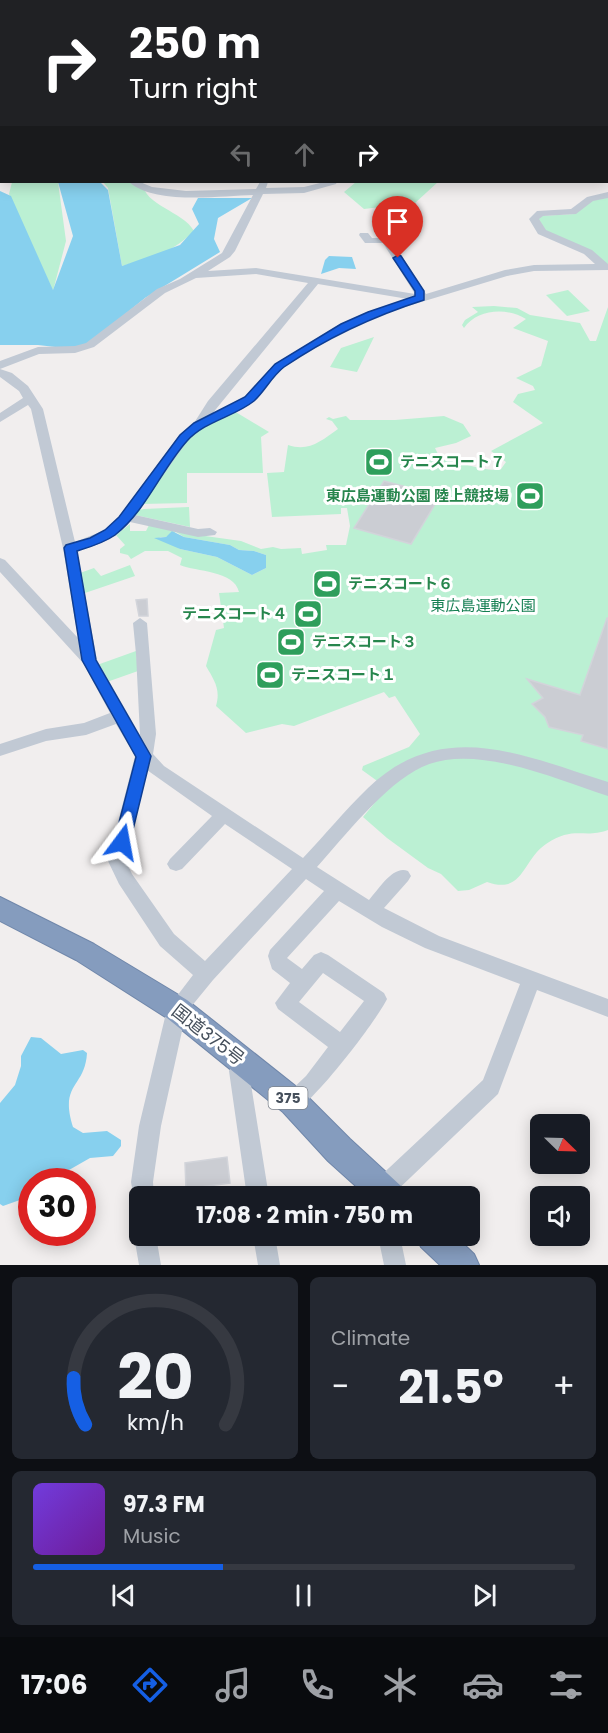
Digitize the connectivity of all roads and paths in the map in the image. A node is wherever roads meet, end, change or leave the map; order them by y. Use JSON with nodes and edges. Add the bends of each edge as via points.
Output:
{"nodes":[{"id":1,"x":136,"y":183,"type":"edge"},
{"id":2,"x":329,"y":183,"type":"edge"},
{"id":3,"x":262,"y":187,"type":"edge"},
{"id":4,"x":608,"y":195,"type":"edge"},
{"id":5,"x":364,"y":235,"type":"dead end"},
{"id":6,"x":606,"y":267,"type":"edge"},
{"id":7,"x":192,"y":276,"type":"junction"},
{"id":8,"x":314,"y":282,"type":"junction"},
{"id":9,"x":420,"y":298,"type":"junction"},
{"id":10,"x":0,"y":366,"type":"edge"},
{"id":11,"x":0,"y":373,"type":"edge"},
{"id":12,"x":31,"y":398,"type":"junction"},
{"id":13,"x":0,"y":418,"type":"edge"},
{"id":14,"x":198,"y":426,"type":"junction"},
{"id":15,"x":126,"y":517,"type":"junction"},
{"id":16,"x":210,"y":532,"type":"dead end"},
{"id":17,"x":70,"y":548,"type":"junction"},
{"id":18,"x":0,"y":563,"type":"edge"},
{"id":19,"x":140,"y":623,"type":"dead end"},
{"id":20,"x":89,"y":660,"type":"junction"},
{"id":21,"x":119,"y":716,"type":"junction"},
{"id":22,"x":0,"y":750,"type":"edge"},
{"id":23,"x":144,"y":756,"type":"junction"},
{"id":24,"x":608,"y":789,"type":"edge"},
{"id":25,"x":224,"y":814,"type":"junction"},
{"id":26,"x":176,"y":864,"type":"dead end"},
{"id":27,"x":306,"y":868,"type":"junction"},
{"id":28,"x":402,"y":876,"type":"dead end"},
{"id":29,"x":337,"y":890,"type":"junction"},
{"id":30,"x":0,"y":908,"type":"edge"},
{"id":31,"x":371,"y":910,"type":"junction"},
{"id":32,"x":206,"y":974,"type":"junction"},
{"id":33,"x":303,"y":981,"type":"junction"},
{"id":34,"x":531,"y":981,"type":"junction"},
{"id":35,"x":608,"y":1008,"type":"edge"},
{"id":36,"x":177,"y":1009,"type":"junction"},
{"id":37,"x":341,"y":1045,"type":"junction"},
{"id":38,"x":244,"y":1062,"type":"junction"},
{"id":39,"x":293,"y":1102,"type":"junction"},
{"id":40,"x":142,"y":1186,"type":"edge"},
{"id":41,"x":256,"y":1186,"type":"edge"},
{"id":42,"x":378,"y":1186,"type":"edge"},
{"id":43,"x":394,"y":1186,"type":"edge"},
{"id":44,"x":147,"y":1246,"type":"edge"},
{"id":45,"x":266,"y":1246,"type":"edge"},
{"id":46,"x":391,"y":1246,"type":"edge"},
{"id":47,"x":443,"y":1246,"type":"edge"},
{"id":48,"x":150,"y":1265,"type":"edge"},
{"id":49,"x":269,"y":1265,"type":"edge"},
{"id":50,"x":395,"y":1265,"type":"edge"},
{"id":51,"x":463,"y":1265,"type":"edge"}],
"edges":[{"from":1,"to":3,"type":"street","via":[[170,193]]},
{"from":2,"to":3,"type":"street","via":[[304,190]]},
{"from":3,"to":7,"type":"street","via":[[231,249]]},
{"from":4,"to":6,"type":"street","via":[[590,198],[573,212],[540,213],[534,219],[542,232],[588,252]]},
{"from":5,"to":9,"type":"street","via":[[369,241],[387,240],[420,291]]},
{"from":6,"to":9,"type":"street","via":[[534,268]]},
{"from":7,"to":8,"type":"street","via":[[256,271]]},
{"from":7,"to":10,"type":"street","via":[[161,291],[81,350],[33,351]]},
{"from":8,"to":9,"type":"street"},
{"from":8,"to":14,"type":"street"},
{"from":9,"to":14,"type":"street","via":[[344,326],[279,366],[249,399]]},
{"from":11,"to":12,"type":"street"},
{"from":12,"to":13,"type":"street"},
{"from":12,"to":17,"type":"street","via":[[37,409]]},
{"from":14,"to":15,"type":"street","via":[[184,437]]},
{"from":15,"to":16,"type":"street"},
{"from":15,"to":17,"type":"street","via":[[110,533]]},
{"from":17,"to":20,"type":"street"},
{"from":18,"to":20,"type":"street"},
{"from":19,"to":23,"type":"street","via":[[148,734]]},
{"from":20,"to":21,"type":"street"},
{"from":21,"to":22,"type":"street","via":[[86,729],[46,735]]},
{"from":21,"to":23,"type":"street"},
{"from":23,"to":25,"type":"street","via":[[158,771]]},
{"from":23,"to":32,"type":"street","via":[[117,861],[167,940]]},
{"from":24,"to":27,"type":"street","via":[[496,756],[470,753],[433,757],[417,762],[376,791]]},
{"from":25,"to":26,"type":"street"},
{"from":25,"to":27,"type":"street"},
{"from":27,"to":29,"type":"street"},
{"from":27,"to":32,"type":"street"},
{"from":28,"to":31,"type":"street"},
{"from":29,"to":31,"type":"street"},
{"from":29,"to":33,"type":"street","via":[[277,956],[279,963]]},
{"from":30,"to":36,"type":"highway","name":"国道375号","number":"375","via":[[85,952]]},
{"from":31,"to":34,"type":"street","via":[[432,942]]},
{"from":32,"to":36,"type":"street"},
{"from":33,"to":37,"type":"street","via":[[285,1003]]},
{"from":33,"to":37,"type":"street","via":[[321,961],[377,999]]},
{"from":34,"to":35,"type":"street"},
{"from":34,"to":43,"type":"street","via":[[491,1087]]},
{"from":36,"to":38,"type":"highway","name":"国道375号","number":"375"},
{"from":36,"to":40,"type":"street","via":[[150,1126]]},
{"from":37,"to":39,"type":"street","via":[[313,1083]]},
{"from":38,"to":39,"type":"highway","name":"国道375号","number":"375"},
{"from":38,"to":41,"type":"street","via":[[239,1071]]},
{"from":39,"to":42,"type":"highway","name":"国道375号","number":"375"},
{"from":44,"to":48,"type":"street"},
{"from":45,"to":49,"type":"street"},
{"from":46,"to":50,"type":"street"},
{"from":47,"to":51,"type":"highway"}]}
